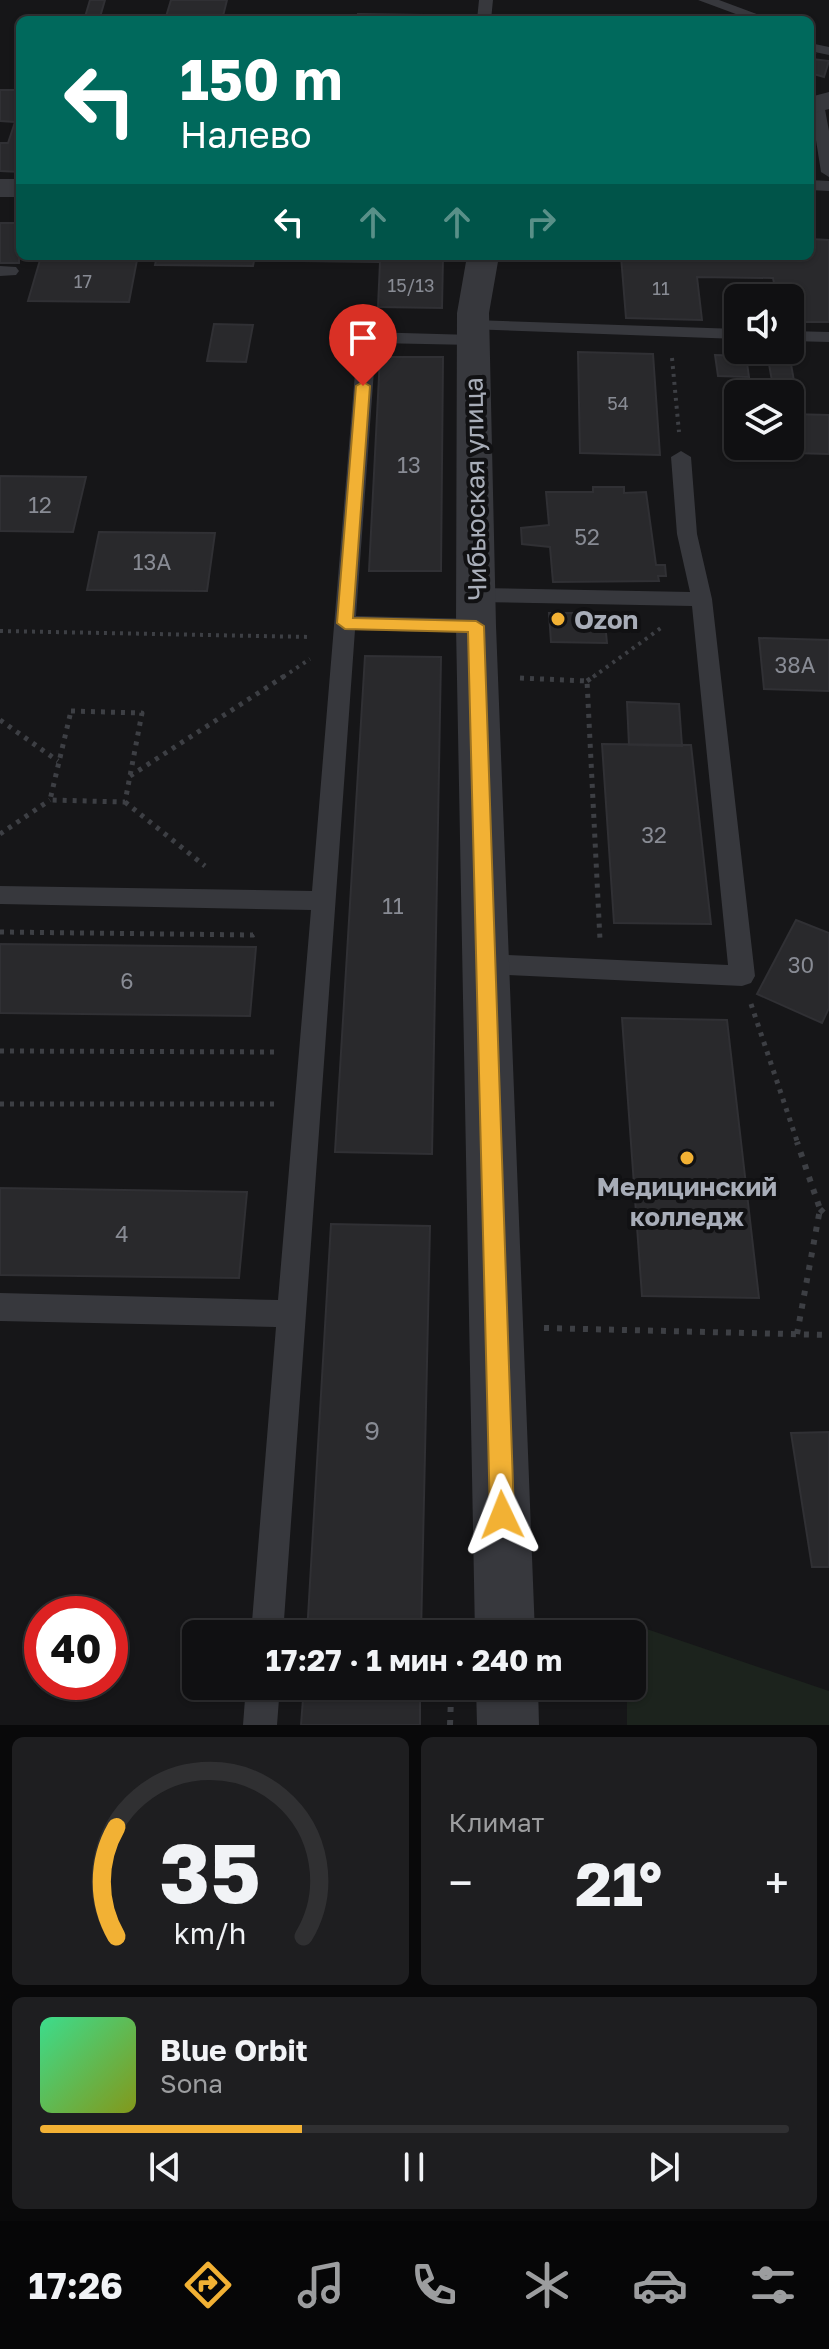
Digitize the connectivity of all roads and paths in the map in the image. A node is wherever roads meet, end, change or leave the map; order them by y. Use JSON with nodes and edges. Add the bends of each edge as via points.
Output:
{"nodes":[{"id":1,"x":705,"y":0,"type":"edge"},
{"id":2,"x":754,"y":16,"type":"edge"},
{"id":3,"x":818,"y":103,"type":"edge"},
{"id":4,"x":829,"y":172,"type":"edge"},
{"id":5,"x":482,"y":260,"type":"edge"},
{"id":6,"x":669,"y":332,"type":"junction"},
{"id":7,"x":467,"y":334,"type":"junction"},
{"id":8,"x":724,"y":334,"type":"edge"},
{"id":9,"x":804,"y":336,"type":"edge"},
{"id":10,"x":829,"y":337,"type":"edge"},
{"id":11,"x":681,"y":457,"type":"joint"},
{"id":12,"x":702,"y":599,"type":"junction"},
{"id":13,"x":470,"y":616,"type":"junction"},
{"id":14,"x":344,"y":630,"type":"junction"},
{"id":15,"x":0,"y":631,"type":"edge"},
{"id":16,"x":508,"y":677,"type":"dead end"},
{"id":17,"x":587,"y":681,"type":"junction"},
{"id":18,"x":0,"y":720,"type":"edge"},
{"id":19,"x":59,"y":761,"type":"junction"},
{"id":20,"x":130,"y":777,"type":"junction"},
{"id":21,"x":50,"y":800,"type":"junction"},
{"id":22,"x":125,"y":802,"type":"junction"},
{"id":23,"x":0,"y":834,"type":"edge"},
{"id":24,"x":0,"y":895,"type":"edge"},
{"id":25,"x":246,"y":900,"type":"junction"},
{"id":26,"x":323,"y":901,"type":"junction"},
{"id":27,"x":0,"y":932,"type":"edge"},
{"id":28,"x":486,"y":964,"type":"junction"},
{"id":29,"x":602,"y":969,"type":"junction"},
{"id":30,"x":742,"y":976,"type":"junction"},
{"id":31,"x":0,"y":1051,"type":"edge"},
{"id":32,"x":312,"y":1052,"type":"junction"},
{"id":33,"x":0,"y":1104,"type":"edge"},
{"id":34,"x":308,"y":1104,"type":"junction"},
{"id":35,"x":820,"y":1209,"type":"junction"},
{"id":36,"x":829,"y":1218,"type":"edge"},
{"id":37,"x":0,"y":1307,"type":"edge"},
{"id":38,"x":291,"y":1314,"type":"junction"},
{"id":39,"x":531,"y":1328,"type":"dead end"},
{"id":40,"x":797,"y":1334,"type":"junction"},
{"id":41,"x":829,"y":1335,"type":"edge"},
{"id":42,"x":268,"y":1620,"type":"edge"},
{"id":43,"x":505,"y":1620,"type":"edge"},
{"id":44,"x":262,"y":1700,"type":"edge"},
{"id":45,"x":451,"y":1700,"type":"edge"},
{"id":46,"x":507,"y":1700,"type":"edge"},
{"id":47,"x":260,"y":1725,"type":"edge"},
{"id":48,"x":450,"y":1725,"type":"edge"},
{"id":49,"x":508,"y":1725,"type":"edge"}],
"edges":[{"from":1,"to":2,"type":"lane"},
{"from":3,"to":4,"type":"lane"},
{"from":5,"to":7,"type":"street","name":"Чибьюская улица"},
{"from":6,"to":7,"type":"lane"},
{"from":6,"to":8,"type":"lane"},
{"from":6,"to":11,"type":"path"},
{"from":7,"to":13,"type":"street","name":"Чибьюская улица"},
{"from":7,"to":14,"type":"lane","via":[[367,337]]},
{"from":9,"to":10,"type":"lane"},
{"from":11,"to":12,"type":"lane","via":[[687,534]]},
{"from":12,"to":13,"type":"lane"},
{"from":12,"to":17,"type":"path"},
{"from":12,"to":30,"type":"lane"},
{"from":13,"to":14,"type":"lane"},
{"from":13,"to":28,"type":"street","name":"Чибьюская улица"},
{"from":14,"to":15,"type":"path"},
{"from":14,"to":20,"type":"path"},
{"from":14,"to":26,"type":"lane"},
{"from":16,"to":17,"type":"path"},
{"from":17,"to":29,"type":"path"},
{"from":18,"to":19,"type":"path"},
{"from":19,"to":20,"type":"path","via":[[71,711],[142,713]]},
{"from":19,"to":21,"type":"path"},
{"from":20,"to":22,"type":"path"},
{"from":21,"to":22,"type":"path"},
{"from":21,"to":23,"type":"path"},
{"from":22,"to":25,"type":"path"},
{"from":24,"to":25,"type":"lane"},
{"from":25,"to":26,"type":"lane"},
{"from":25,"to":27,"type":"path","via":[[275,923],[253,935]]},
{"from":26,"to":32,"type":"lane"},
{"from":28,"to":29,"type":"lane"},
{"from":28,"to":43,"type":"street","name":"Чибьюская улица"},
{"from":29,"to":30,"type":"lane"},
{"from":30,"to":35,"type":"path"},
{"from":31,"to":32,"type":"path"},
{"from":32,"to":34,"type":"lane"},
{"from":33,"to":34,"type":"path"},
{"from":34,"to":38,"type":"lane"},
{"from":35,"to":36,"type":"path"},
{"from":35,"to":40,"type":"path"},
{"from":37,"to":38,"type":"lane"},
{"from":38,"to":42,"type":"lane"},
{"from":39,"to":40,"type":"path"},
{"from":40,"to":41,"type":"path"},
{"from":44,"to":47,"type":"lane"},
{"from":45,"to":48,"type":"path"},
{"from":46,"to":49,"type":"street"}]}
